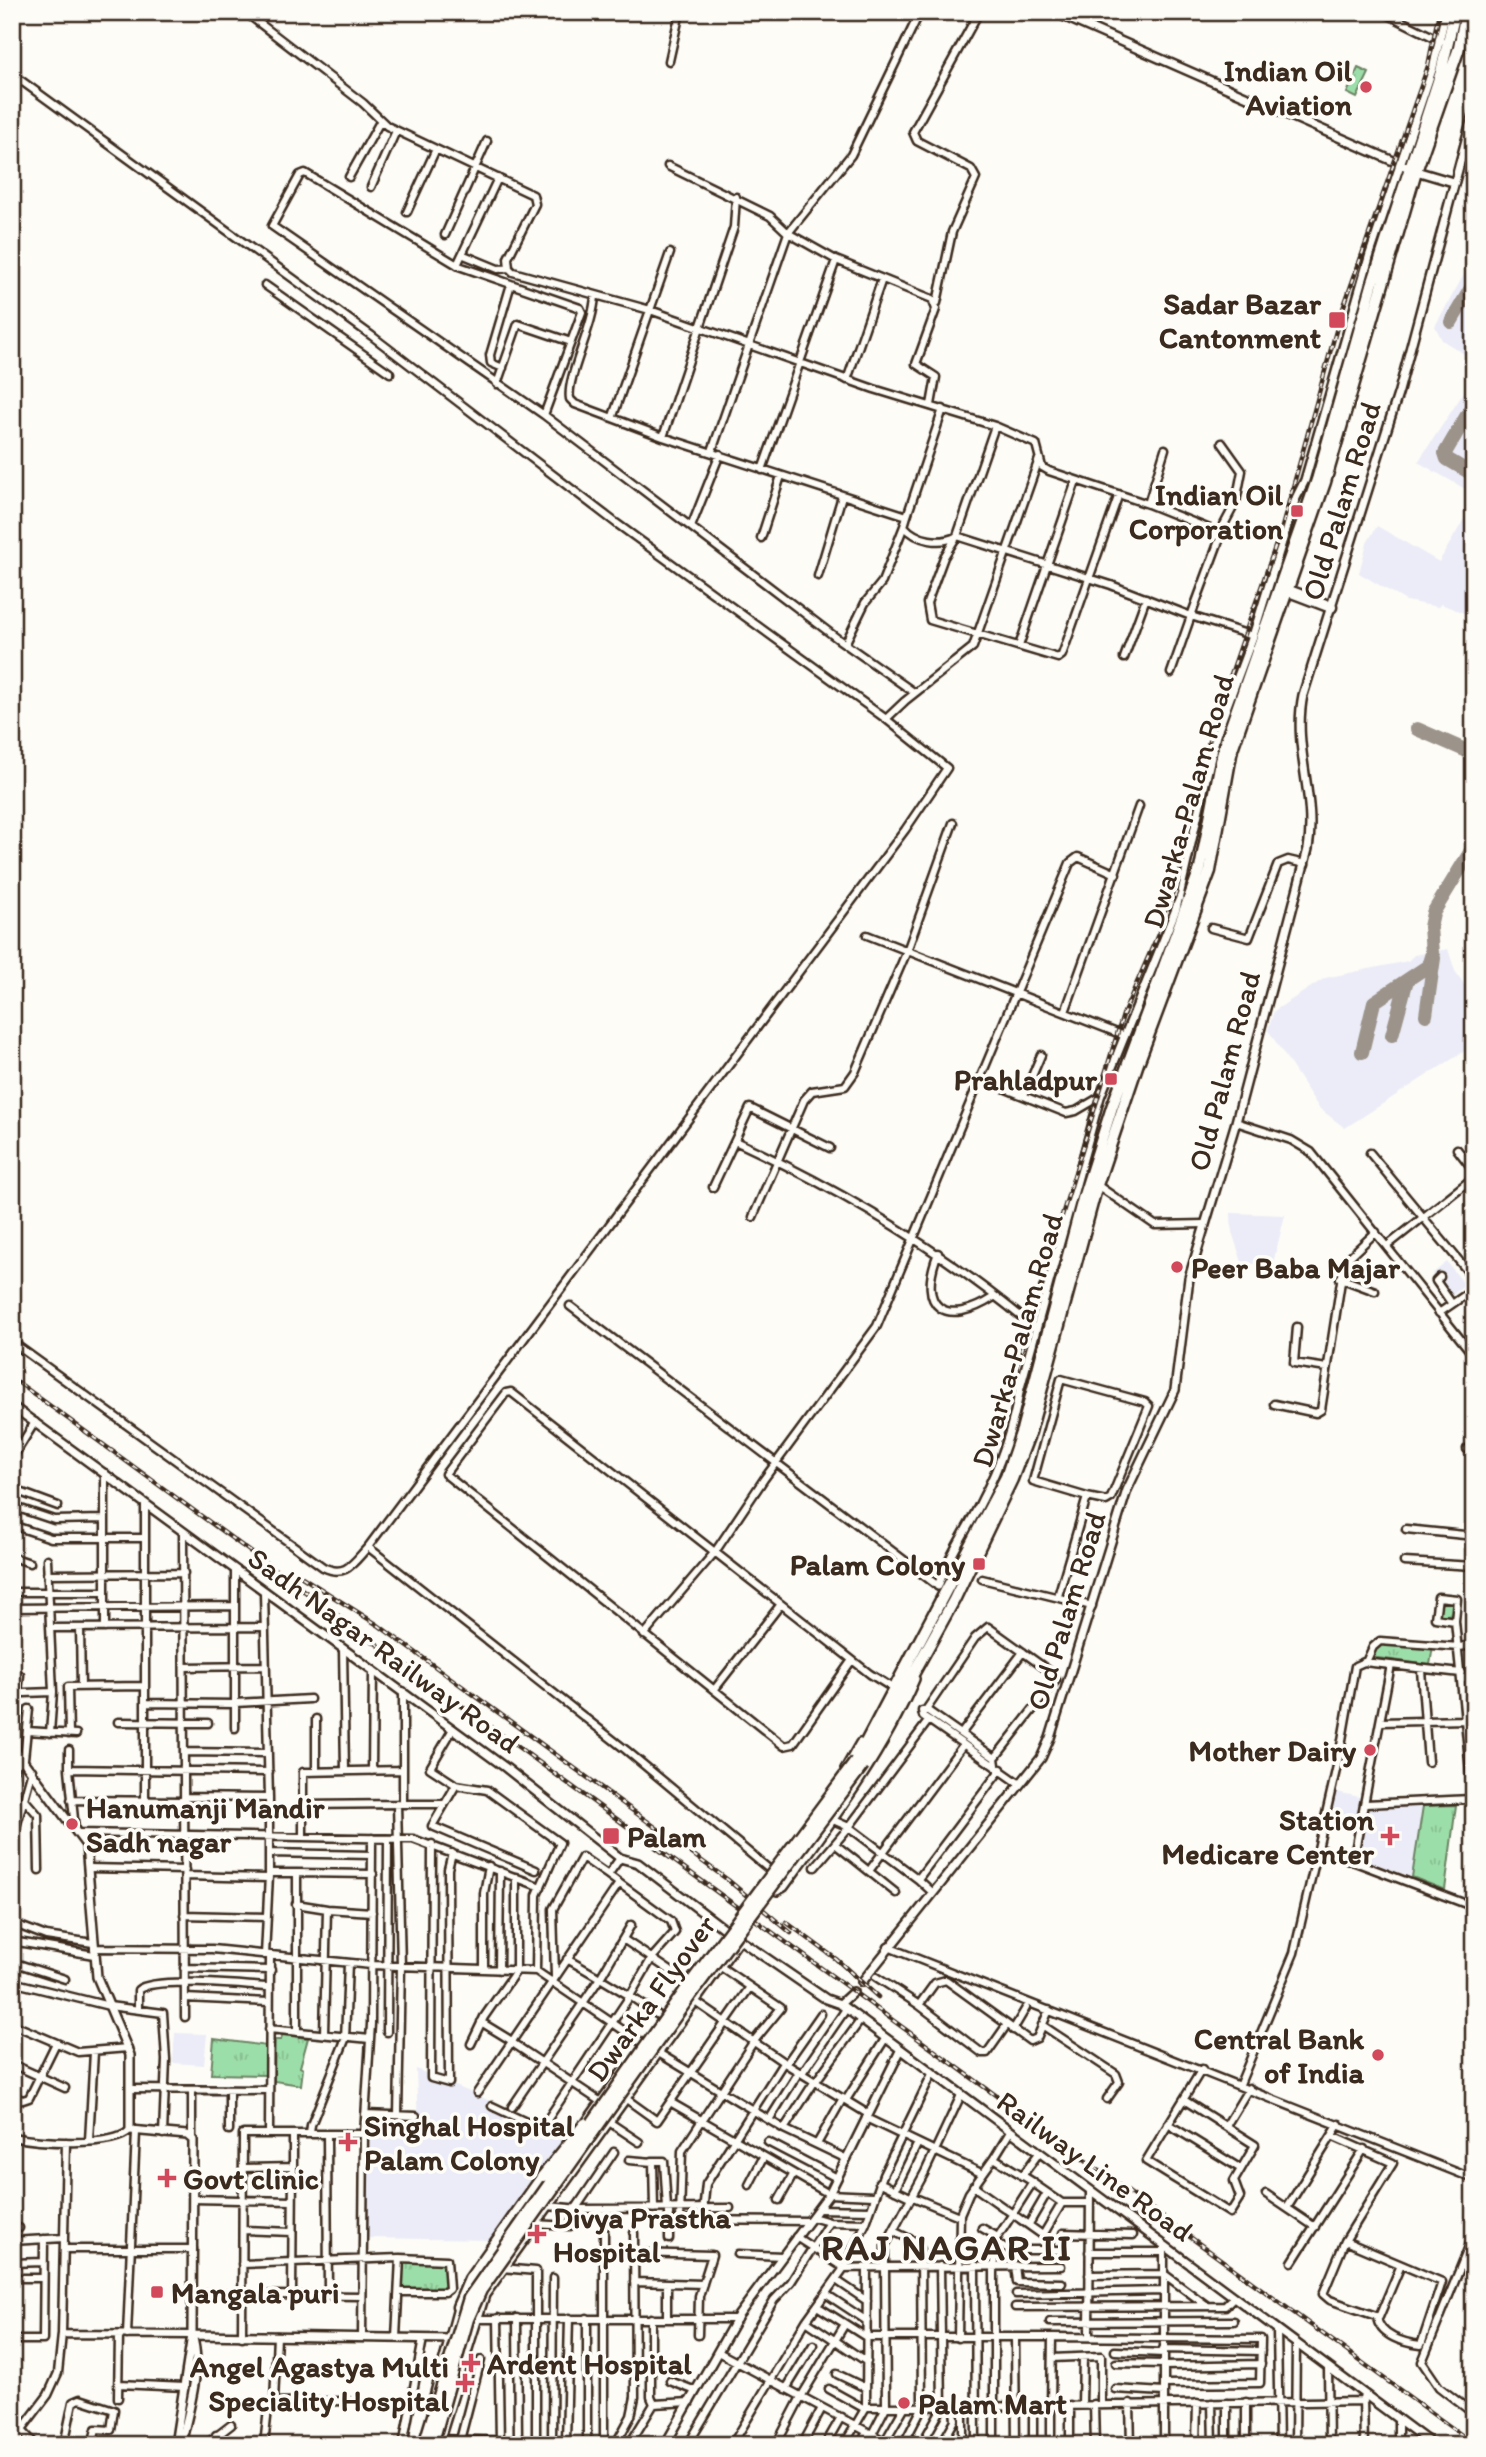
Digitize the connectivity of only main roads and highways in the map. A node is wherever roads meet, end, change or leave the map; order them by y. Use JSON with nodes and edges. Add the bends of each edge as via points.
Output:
{"nodes":[{"id":1,"x":1455,"y":12,"type":"edge"},
{"id":2,"x":1466,"y":12,"type":"edge"},
{"id":3,"x":1408,"y":167,"type":"junction"},
{"id":4,"x":1289,"y":591,"type":"junction"},
{"id":5,"x":1331,"y":607,"type":"road end"},
{"id":6,"x":931,"y":1632,"type":"junction"},
{"id":7,"x":918,"y":1656,"type":"junction"},
{"id":8,"x":600,"y":2107,"type":"junction"},
{"id":9,"x":458,"y":2307,"type":"road end"},
{"id":10,"x":436,"y":2443,"type":"edge"},
{"id":11,"x":422,"y":2445,"type":"edge"}],
"edges":[{"from":1,"to":3,"type":"main road","name":"Dwarka-Palam Road","via":[[1441,72]]},
{"from":2,"to":3,"type":"main road","via":[[1459,48]]},
{"from":3,"to":4,"type":"main road","name":"Dwarka-Palam Road","via":[[1325,482]]},
{"from":3,"to":6,"type":"main road","name":"Dwarka-Palam Road","via":[[1317,480],[1224,746],[1200,869],[1088,1183],[1023,1430],[1006,1477]]},
{"from":4,"to":5,"type":"main road"},
{"from":4,"to":6,"type":"main road","name":"Dwarka-Palam Road","via":[[1232,750],[1206,883],[1097,1185],[1030,1432],[1012,1479]]},
{"from":6,"to":7,"type":"main road","name":"Dwarka Flyover"},
{"from":7,"to":8,"type":"main road","name":"Dwarka Flyover","bridge":true,"via":[[856,1761]]},
{"from":7,"to":10,"type":"main road","name":"Dwarka Flyover","bridge":true,"via":[[863,1765],[690,1996],[481,2290],[468,2319]]},
{"from":8,"to":9,"type":"main road","bridge":true,"via":[[543,2176],[470,2279]]},
{"from":8,"to":11,"type":"main road","name":"Dwarka Flyover","bridge":true,"via":[[469,2298]]}]}
